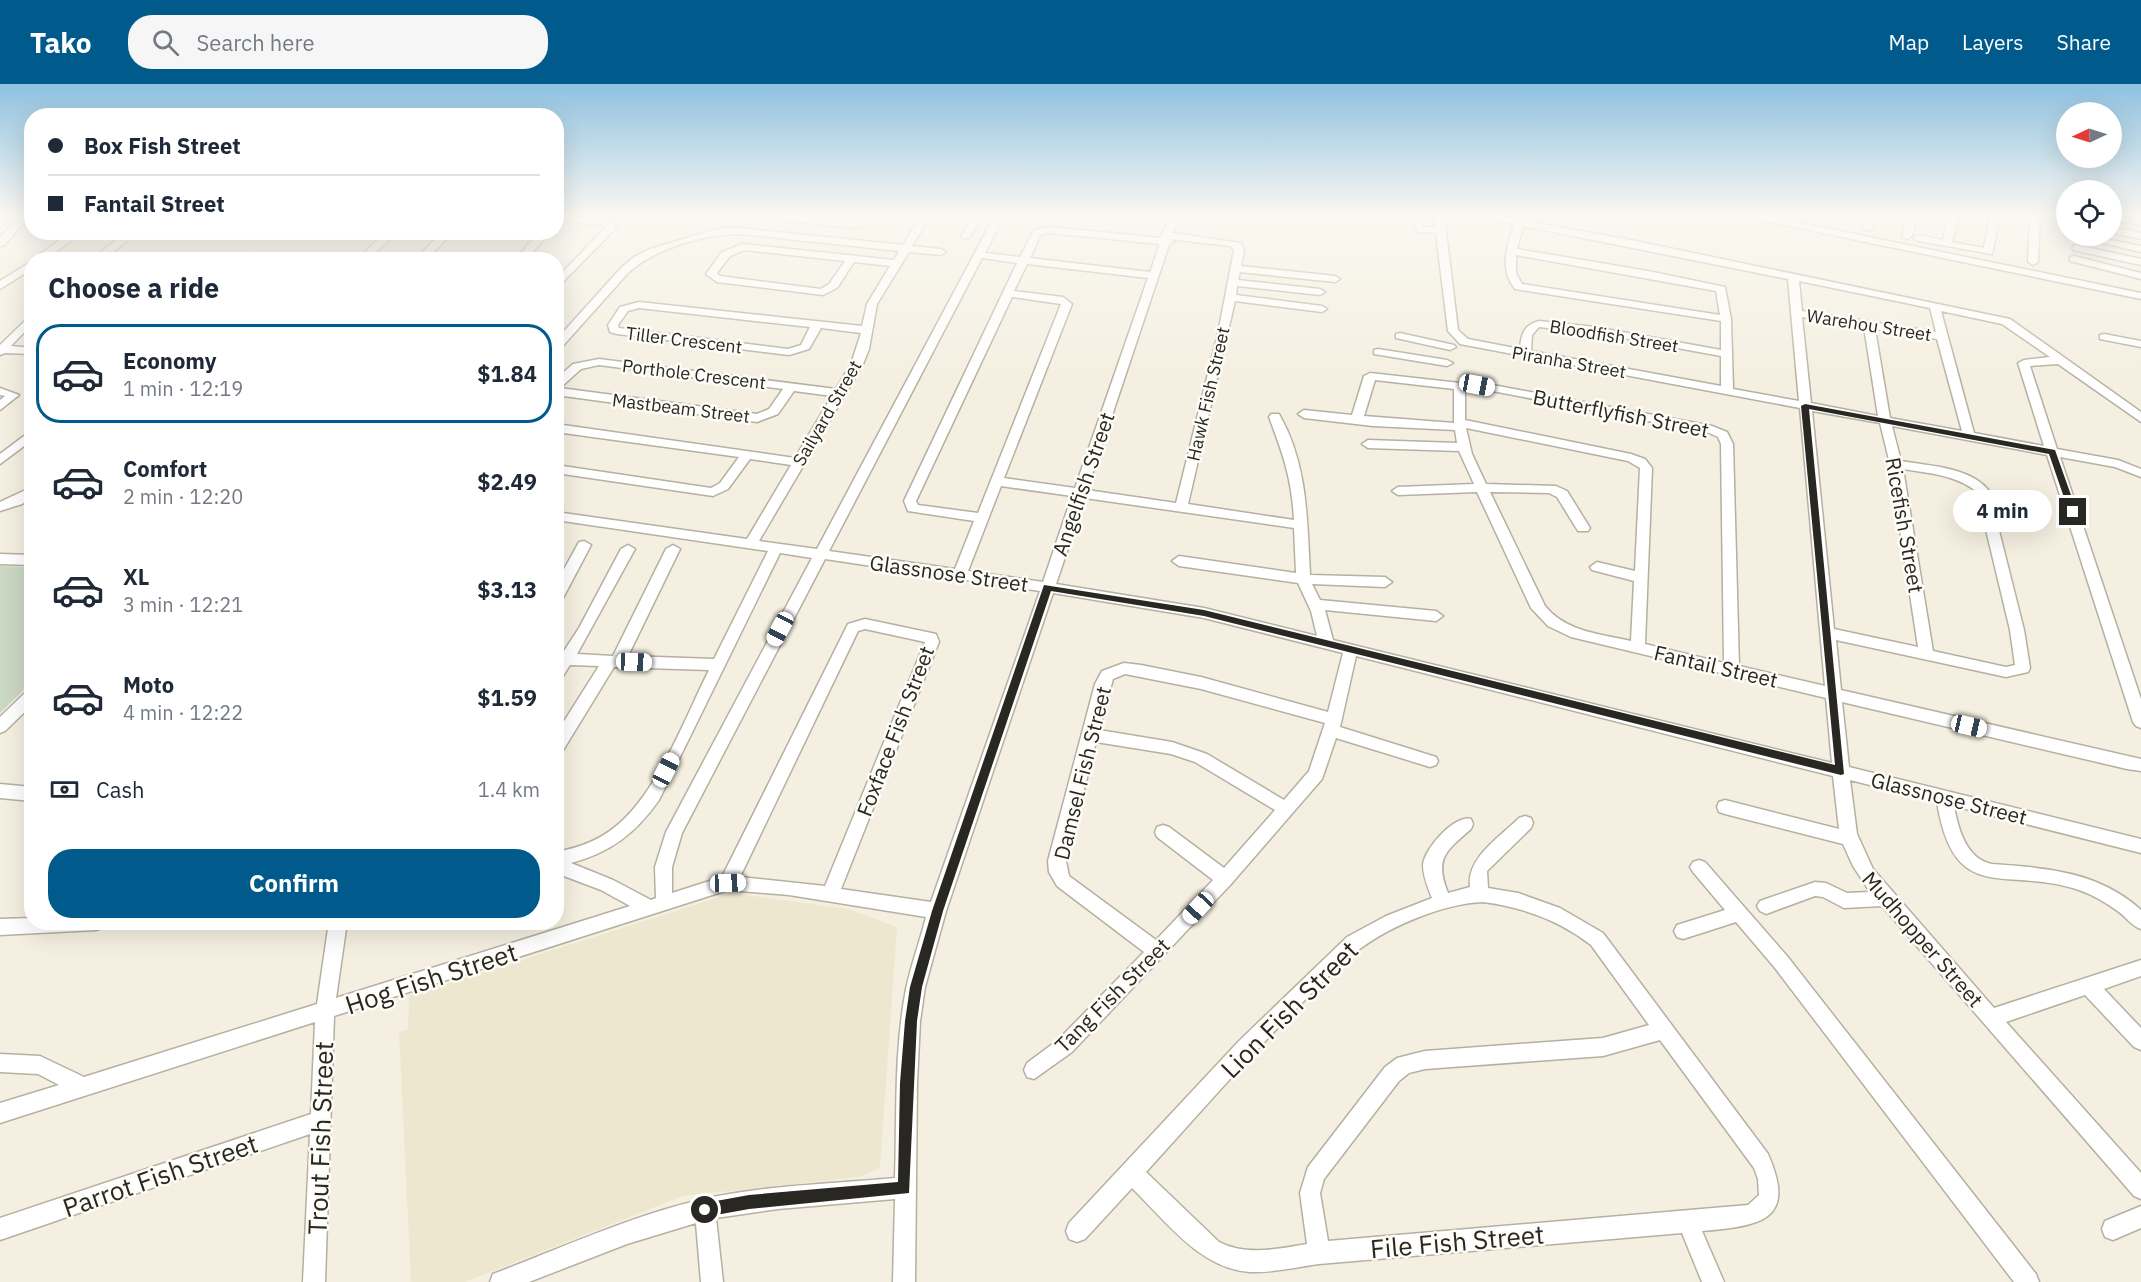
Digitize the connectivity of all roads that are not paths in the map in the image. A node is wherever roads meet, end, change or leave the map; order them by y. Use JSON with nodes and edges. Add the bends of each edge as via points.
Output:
{"nodes":[{"id":1,"x":22,"y":271,"type":"edge"},
{"id":2,"x":624,"y":271,"type":"edge"},
{"id":3,"x":713,"y":271,"type":"edge"},
{"id":4,"x":843,"y":271,"type":"edge"},
{"id":5,"x":891,"y":271,"type":"edge"},
{"id":6,"x":970,"y":271,"type":"edge"},
{"id":7,"x":1017,"y":271,"type":"edge"},
{"id":8,"x":1112,"y":271,"type":"edge"},
{"id":9,"x":1156,"y":271,"type":"edge"},
{"id":10,"x":1235,"y":271,"type":"edge"},
{"id":11,"x":1262,"y":271,"type":"edge"},
{"id":12,"x":1446,"y":271,"type":"edge"},
{"id":13,"x":1513,"y":271,"type":"edge"},
{"id":14,"x":1625,"y":271,"type":"edge"},
{"id":15,"x":1767,"y":271,"type":"edge"},
{"id":16,"x":2048,"y":271,"type":"edge"},
{"id":17,"x":2062,"y":271,"type":"edge"},
{"id":18,"x":2075,"y":271,"type":"edge"},
{"id":19,"x":2121,"y":271,"type":"edge"},
{"id":20,"x":1154,"y":276,"type":"junction"},
{"id":21,"x":1793,"y":276,"type":"junction"},
{"id":22,"x":2075,"y":276,"type":"junction"},
{"id":23,"x":2141,"y":276,"type":"edge"},
{"id":24,"x":1335,"y":279,"type":"dead end"},
{"id":25,"x":1233,"y":282,"type":"junction"},
{"id":26,"x":0,"y":286,"type":"edge"},
{"id":27,"x":1320,"y":292,"type":"dead end"},
{"id":28,"x":1007,"y":293,"type":"junction"},
{"id":29,"x":2141,"y":296,"type":"edge"},
{"id":30,"x":1230,"y":297,"type":"junction"},
{"id":31,"x":1934,"y":305,"type":"junction"},
{"id":32,"x":1322,"y":309,"type":"dead end"},
{"id":33,"x":1796,"y":313,"type":"junction"},
{"id":34,"x":1726,"y":319,"type":"junction"},
{"id":35,"x":817,"y":325,"type":"junction"},
{"id":36,"x":24,"y":326,"type":"edge"},
{"id":37,"x":1869,"y":326,"type":"junction"},
{"id":38,"x":865,"y":330,"type":"junction"},
{"id":39,"x":564,"y":333,"type":"edge"},
{"id":40,"x":1400,"y":336,"type":"dead end"},
{"id":41,"x":1942,"y":336,"type":"junction"},
{"id":42,"x":2104,"y":337,"type":"dead end"},
{"id":43,"x":1460,"y":340,"type":"junction"},
{"id":44,"x":2141,"y":344,"type":"edge"},
{"id":45,"x":1450,"y":347,"type":"junction"},
{"id":46,"x":1,"y":350,"type":"edge"},
{"id":47,"x":24,"y":351,"type":"edge"},
{"id":48,"x":1378,"y":352,"type":"dead end"},
{"id":49,"x":1525,"y":354,"type":"junction"},
{"id":50,"x":1726,"y":354,"type":"junction"},
{"id":51,"x":2060,"y":360,"type":"junction"},
{"id":52,"x":1447,"y":363,"type":"junction"},
{"id":53,"x":564,"y":378,"type":"edge"},
{"id":54,"x":1457,"y":385,"type":"junction"},
{"id":55,"x":790,"y":386,"type":"junction"},
{"id":56,"x":0,"y":391,"type":"edge"},
{"id":57,"x":564,"y":392,"type":"edge"},
{"id":58,"x":1727,"y":392,"type":"junction"},
{"id":59,"x":839,"y":393,"type":"junction"},
{"id":60,"x":0,"y":406,"type":"edge"},
{"id":61,"x":1805,"y":406,"type":"junction"},
{"id":62,"x":1304,"y":414,"type":"dead end"},
{"id":63,"x":1275,"y":417,"type":"dead end"},
{"id":64,"x":2141,"y":418,"type":"edge"},
{"id":65,"x":1358,"y":419,"type":"junction"},
{"id":66,"x":1885,"y":421,"type":"junction"},
{"id":67,"x":1461,"y":425,"type":"junction"},
{"id":68,"x":564,"y":429,"type":"edge"},
{"id":69,"x":1969,"y":436,"type":"junction"},
{"id":70,"x":24,"y":440,"type":"edge"},
{"id":71,"x":1368,"y":444,"type":"dead end"},
{"id":72,"x":1464,"y":447,"type":"junction"},
{"id":73,"x":2052,"y":452,"type":"junction"},
{"id":74,"x":747,"y":455,"type":"junction"},
{"id":75,"x":0,"y":460,"type":"edge"},
{"id":76,"x":798,"y":462,"type":"junction"},
{"id":77,"x":1896,"y":464,"type":"junction"},
{"id":78,"x":564,"y":470,"type":"edge"},
{"id":79,"x":2140,"y":473,"type":"edge"},
{"id":80,"x":997,"y":482,"type":"junction"},
{"id":81,"x":1482,"y":488,"type":"junction"},
{"id":82,"x":1398,"y":491,"type":"dead end"},
{"id":83,"x":1080,"y":493,"type":"junction"},
{"id":84,"x":24,"y":497,"type":"edge"},
{"id":85,"x":0,"y":507,"type":"edge"},
{"id":86,"x":1181,"y":507,"type":"junction"},
{"id":87,"x":564,"y":517,"type":"edge"},
{"id":88,"x":982,"y":518,"type":"junction"},
{"id":89,"x":1301,"y":525,"type":"junction"},
{"id":90,"x":1583,"y":528,"type":"dead end"},
{"id":91,"x":584,"y":545,"type":"dead end"},
{"id":92,"x":750,"y":545,"type":"junction"},
{"id":93,"x":776,"y":548,"type":"junction"},
{"id":94,"x":628,"y":549,"type":"dead end"},
{"id":95,"x":673,"y":549,"type":"dead end"},
{"id":96,"x":819,"y":553,"type":"junction"},
{"id":97,"x":24,"y":558,"type":"edge"},
{"id":98,"x":0,"y":559,"type":"edge"},
{"id":99,"x":1179,"y":561,"type":"dead end"},
{"id":100,"x":1597,"y":567,"type":"dead end"},
{"id":101,"x":960,"y":574,"type":"junction"},
{"id":102,"x":1642,"y":578,"type":"junction"},
{"id":103,"x":1303,"y":579,"type":"junction"},
{"id":104,"x":1385,"y":582,"type":"dead end"},
{"id":105,"x":564,"y":583,"type":"edge"},
{"id":106,"x":1047,"y":587,"type":"junction"},
{"id":107,"x":1315,"y":604,"type":"junction"},
{"id":108,"x":1436,"y":616,"type":"dead end"},
{"id":109,"x":1829,"y":633,"type":"junction"},
{"id":110,"x":1326,"y":642,"type":"junction"},
{"id":111,"x":1351,"y":648,"type":"junction"},
{"id":112,"x":1638,"y":648,"type":"junction"},
{"id":113,"x":1926,"y":654,"type":"junction"},
{"id":114,"x":564,"y":655,"type":"edge"},
{"id":115,"x":564,"y":659,"type":"edge"},
{"id":116,"x":614,"y":661,"type":"junction"},
{"id":117,"x":719,"y":665,"type":"junction"},
{"id":118,"x":1732,"y":669,"type":"junction"},
{"id":119,"x":1833,"y":694,"type":"junction"},
{"id":120,"x":24,"y":703,"type":"edge"},
{"id":121,"x":2141,"y":722,"type":"edge"},
{"id":122,"x":1332,"y":725,"type":"junction"},
{"id":123,"x":0,"y":727,"type":"edge"},
{"id":124,"x":1090,"y":735,"type":"junction"},
{"id":125,"x":564,"y":736,"type":"edge"},
{"id":126,"x":1430,"y":762,"type":"dead end"},
{"id":127,"x":2141,"y":765,"type":"edge"},
{"id":128,"x":1841,"y":771,"type":"junction"},
{"id":129,"x":0,"y":791,"type":"edge"},
{"id":130,"x":24,"y":793,"type":"edge"},
{"id":131,"x":1944,"y":796,"type":"junction"},
{"id":132,"x":1725,"y":807,"type":"dead end"},
{"id":133,"x":1286,"y":809,"type":"junction"},
{"id":134,"x":1526,"y":823,"type":"dead end"},
{"id":135,"x":1465,"y":824,"type":"dead end"},
{"id":136,"x":1163,"y":832,"type":"dead end"},
{"id":137,"x":1849,"y":838,"type":"junction"},
{"id":138,"x":2141,"y":846,"type":"edge"},
{"id":139,"x":564,"y":857,"type":"edge"},
{"id":140,"x":1699,"y":867,"type":"dead end"},
{"id":141,"x":564,"y":868,"type":"edge"},
{"id":142,"x":1225,"y":879,"type":"junction"},
{"id":143,"x":728,"y":883,"type":"junction"},
{"id":144,"x":1480,"y":894,"type":"junction"},
{"id":145,"x":830,"y":895,"type":"junction"},
{"id":146,"x":1886,"y":898,"type":"junction"},
{"id":147,"x":1443,"y":903,"type":"junction"},
{"id":148,"x":658,"y":906,"type":"junction"},
{"id":149,"x":1766,"y":906,"type":"dead end"},
{"id":150,"x":937,"y":911,"type":"junction"},
{"id":151,"x":1740,"y":913,"type":"junction"},
{"id":152,"x":2141,"y":921,"type":"edge"},
{"id":153,"x":24,"y":926,"type":"edge"},
{"id":154,"x":0,"y":927,"type":"edge"},
{"id":155,"x":337,"y":930,"type":"edge"},
{"id":156,"x":1683,"y":931,"type":"dead end"},
{"id":157,"x":1157,"y":951,"type":"junction"},
{"id":158,"x":2141,"y":968,"type":"edge"},
{"id":159,"x":2089,"y":986,"type":"junction"},
{"id":160,"x":325,"y":1011,"type":"junction"},
{"id":161,"x":1991,"y":1018,"type":"junction"},
{"id":162,"x":1663,"y":1030,"type":"junction"},
{"id":163,"x":2141,"y":1041,"type":"edge"},
{"id":164,"x":0,"y":1063,"type":"edge"},
{"id":165,"x":1034,"y":1070,"type":"dead end"},
{"id":166,"x":83,"y":1088,"type":"junction"},
{"id":167,"x":0,"y":1113,"type":"edge"},
{"id":168,"x":320,"y":1121,"type":"junction"},
{"id":169,"x":1761,"y":1161,"type":"joint"},
{"id":170,"x":1133,"y":1174,"type":"junction"},
{"id":171,"x":904,"y":1188,"type":"junction"},
{"id":172,"x":2141,"y":1189,"type":"edge"},
{"id":173,"x":705,"y":1210,"type":"junction"},
{"id":174,"x":2141,"y":1217,"type":"edge"},
{"id":175,"x":1687,"y":1220,"type":"junction"},
{"id":176,"x":0,"y":1229,"type":"edge"},
{"id":177,"x":2113,"y":1230,"type":"dead end"},
{"id":178,"x":1077,"y":1232,"type":"dead end"},
{"id":179,"x":1319,"y":1253,"type":"junction"},
{"id":180,"x":314,"y":1282,"type":"edge"},
{"id":181,"x":501,"y":1282,"type":"edge"},
{"id":182,"x":712,"y":1282,"type":"edge"},
{"id":183,"x":904,"y":1282,"type":"edge"},
{"id":184,"x":1713,"y":1282,"type":"edge"},
{"id":185,"x":2028,"y":1282,"type":"edge"}],
"edges":[{"from":1,"to":26,"type":"street"},
{"from":2,"to":39,"type":"street"},
{"from":3,"to":4,"type":"street","via":[[711,274],[717,279],[823,292],[833,286]]},
{"from":5,"to":38,"type":"street","name":"Sailyard Street","via":[[872,304]]},
{"from":6,"to":96,"type":"street"},
{"from":7,"to":28,"type":"street"},
{"from":8,"to":20,"type":"street"},
{"from":9,"to":20,"type":"street","name":"Angelfish Street"},
{"from":10,"to":25,"type":"street","name":"Hawk Fish Street"},
{"from":11,"to":24,"type":"street"},
{"from":12,"to":43,"type":"street","via":[[1453,331]]},
{"from":13,"to":34,"type":"street","via":[[1522,288]]},
{"from":14,"to":34,"type":"street","via":[[1717,287],[1723,291]]},
{"from":15,"to":21,"type":"street"},
{"from":16,"to":22,"type":"street"},
{"from":17,"to":22,"type":"street"},
{"from":18,"to":22,"type":"street"},
{"from":19,"to":23,"type":"street"},
{"from":20,"to":83,"type":"street","name":"Angelfish Street"},
{"from":21,"to":31,"type":"street"},
{"from":21,"to":33,"type":"street","name":"Mudhopper Street"},
{"from":22,"to":29,"type":"street"},
{"from":25,"to":27,"type":"street"},
{"from":25,"to":30,"type":"street","name":"Hawk Fish Street"},
{"from":28,"to":80,"type":"street","via":[[1063,300],[1067,304]]},
{"from":28,"to":88,"type":"street","via":[[910,501],[919,509]]},
{"from":30,"to":32,"type":"street"},
{"from":30,"to":86,"type":"street","name":"Hawk Fish Street"},
{"from":31,"to":41,"type":"street"},
{"from":31,"to":51,"type":"street","via":[[2008,321]]},
{"from":33,"to":37,"type":"street","name":"Warehou Street"},
{"from":33,"to":61,"type":"street","name":"Mudhopper Street"},
{"from":34,"to":50,"type":"street"},
{"from":35,"to":35,"type":"street","name":"Tiller Crescent","via":[[639,304],[624,309],[613,325],[616,331],[789,352],[805,347]]},
{"from":35,"to":38,"type":"street","name":"Tiller Crescent"},
{"from":36,"to":46,"type":"street"},
{"from":37,"to":41,"type":"street","name":"Warehou Street"},
{"from":37,"to":66,"type":"street","name":"Ricefish Street"},
{"from":38,"to":59,"type":"street","name":"Sailyard Street","via":[[861,357]]},
{"from":40,"to":45,"type":"street"},
{"from":41,"to":69,"type":"street"},
{"from":42,"to":44,"type":"street"},
{"from":43,"to":45,"type":"street"},
{"from":43,"to":49,"type":"street","name":"Piranha Street"},
{"from":45,"to":52,"type":"street","name":"Fantail Street"},
{"from":46,"to":47,"type":"street"},
{"from":48,"to":52,"type":"street"},
{"from":49,"to":50,"type":"street","name":"Bloodfish Street","via":[[1528,329],[1539,324]]},
{"from":49,"to":58,"type":"street","name":"Piranha Street"},
{"from":50,"to":58,"type":"street"},
{"from":51,"to":64,"type":"street"},
{"from":51,"to":73,"type":"street","via":[[2024,364]]},
{"from":52,"to":54,"type":"street","name":"Fantail Street"},
{"from":53,"to":55,"type":"street","name":"Porthole Crescent","via":[[577,366],[599,362]]},
{"from":54,"to":65,"type":"street","via":[[1370,376]]},
{"from":54,"to":67,"type":"street","name":"Fantail Street"},
{"from":54,"to":118,"type":"street","name":"Butterflyfish Street","via":[[1723,435],[1727,444]]},
{"from":55,"to":57,"type":"street","name":"Mastbeam Street","via":[[774,412],[757,418]]},
{"from":55,"to":59,"type":"street","name":"Porthole Crescent"},
{"from":56,"to":60,"type":"street","via":[[13,395]]},
{"from":58,"to":61,"type":"street","name":"Piranha Street"},
{"from":59,"to":76,"type":"street","name":"Sailyard Street"},
{"from":61,"to":66,"type":"street","name":"Piranha Street"},
{"from":61,"to":109,"type":"street","name":"Mudhopper Street"},
{"from":62,"to":65,"type":"street"},
{"from":63,"to":89,"type":"street","via":[[1297,479]]},
{"from":65,"to":67,"type":"street"},
{"from":66,"to":69,"type":"street","name":"Piranha Street"},
{"from":66,"to":77,"type":"street","name":"Ricefish Street"},
{"from":67,"to":72,"type":"street","name":"Fantail Street"},
{"from":67,"to":102,"type":"street","via":[[1623,457],[1644,465]]},
{"from":68,"to":74,"type":"street"},
{"from":69,"to":73,"type":"street","name":"Piranha Street"},
{"from":70,"to":75,"type":"street"},
{"from":71,"to":72,"type":"street"},
{"from":72,"to":81,"type":"street","name":"Fantail Street"},
{"from":73,"to":79,"type":"street","name":"Piranha Street","via":[[2123,465]]},
{"from":73,"to":121,"type":"street"},
{"from":74,"to":76,"type":"street"},
{"from":74,"to":78,"type":"street","via":[[724,486],[713,492]]},
{"from":76,"to":92,"type":"street","name":"Sailyard Street"},
{"from":77,"to":113,"type":"street","name":"Ricefish Street"},
{"from":77,"to":113,"type":"street","via":[[1959,477],[1983,491],[2023,668],[2006,672]]},
{"from":80,"to":83,"type":"street"},
{"from":80,"to":88,"type":"street"},
{"from":81,"to":82,"type":"street"},
{"from":81,"to":90,"type":"street","via":[[1556,490]]},
{"from":81,"to":112,"type":"street","name":"Fantail Street","via":[[1544,617],[1571,632]]},
{"from":83,"to":86,"type":"street"},
{"from":83,"to":106,"type":"street","name":"Angelfish Street"},
{"from":84,"to":85,"type":"street"},
{"from":86,"to":89,"type":"street"},
{"from":87,"to":92,"type":"street","name":"Glassnose Street"},
{"from":88,"to":101,"type":"street"},
{"from":89,"to":103,"type":"street"},
{"from":91,"to":105,"type":"street"},
{"from":92,"to":93,"type":"street","name":"Glassnose Street"},
{"from":93,"to":96,"type":"street","name":"Glassnose Street"},
{"from":93,"to":117,"type":"street"},
{"from":94,"to":114,"type":"street","via":[[585,630]]},
{"from":95,"to":116,"type":"street"},
{"from":96,"to":101,"type":"street","name":"Glassnose Street"},
{"from":96,"to":148,"type":"street","via":[[674,832],[662,868]]},
{"from":97,"to":98,"type":"street"},
{"from":99,"to":103,"type":"street"},
{"from":100,"to":102,"type":"street"},
{"from":101,"to":106,"type":"street","name":"Glassnose Street"},
{"from":102,"to":112,"type":"street"},
{"from":103,"to":104,"type":"street"},
{"from":103,"to":107,"type":"street"},
{"from":106,"to":110,"type":"street","name":"Glassnose Street","via":[[1204,613]]},
{"from":106,"to":150,"type":"street","name":"Angelfish Street"},
{"from":107,"to":108,"type":"street"},
{"from":107,"to":110,"type":"street"},
{"from":109,"to":113,"type":"street"},
{"from":109,"to":119,"type":"street","name":"Mudhopper Street"},
{"from":110,"to":111,"type":"street","name":"Glassnose Street"},
{"from":111,"to":122,"type":"street","name":"Tang Fish Street"},
{"from":111,"to":128,"type":"street","name":"Glassnose Street"},
{"from":112,"to":118,"type":"street","name":"Fantail Street"},
{"from":115,"to":116,"type":"street"},
{"from":116,"to":117,"type":"street"},
{"from":116,"to":125,"type":"street"},
{"from":117,"to":139,"type":"street","via":[[642,810],[623,831],[602,845]]},
{"from":118,"to":119,"type":"street","name":"Fantail Street"},
{"from":119,"to":127,"type":"street","name":"Fantail Street"},
{"from":119,"to":128,"type":"street","name":"Mudhopper Street"},
{"from":120,"to":123,"type":"street"},
{"from":122,"to":124,"type":"street","name":"Damsel Fish Street","via":[[1201,683],[1124,668],[1107,675]]},
{"from":122,"to":126,"type":"street"},
{"from":122,"to":133,"type":"street","name":"Tang Fish Street","via":[[1316,774]]},
{"from":124,"to":133,"type":"street","via":[[1172,748],[1201,758]]},
{"from":124,"to":157,"type":"street","name":"Damsel Fish Street","via":[[1058,872],[1063,881]]},
{"from":128,"to":131,"type":"street","name":"Glassnose Street"},
{"from":128,"to":137,"type":"street","name":"Mudhopper Street"},
{"from":129,"to":130,"type":"street"},
{"from":131,"to":138,"type":"street","name":"Glassnose Street"},
{"from":131,"to":152,"type":"street","via":[[1959,846],[1979,868],[2039,874],[2096,888],[2117,899]]},
{"from":132,"to":137,"type":"street"},
{"from":133,"to":142,"type":"street","name":"Tang Fish Street"},
{"from":134,"to":144,"type":"street","via":[[1480,867]]},
{"from":135,"to":147,"type":"street","via":[[1434,852],[1431,860],[1433,879]]},
{"from":136,"to":142,"type":"street"},
{"from":137,"to":146,"type":"street","name":"Mudhopper Street","via":[[1857,862]]},
{"from":140,"to":151,"type":"street"},
{"from":141,"to":148,"type":"street"},
{"from":142,"to":157,"type":"street","name":"Tang Fish Street"},
{"from":143,"to":145,"type":"street","name":"Hog Fish Street"},
{"from":143,"to":145,"type":"street","name":"Foxface Fish Street","via":[[853,628],[865,624],[927,636],[932,642]]},
{"from":143,"to":148,"type":"street","name":"Hog Fish Street"},
{"from":144,"to":147,"type":"street","name":"Lion Fish Street"},
{"from":144,"to":162,"type":"street","name":"Lion Fish Street","via":[[1559,915],[1584,927],[1597,939]]},
{"from":145,"to":150,"type":"street","name":"Hog Fish Street"},
{"from":146,"to":149,"type":"street","via":[[1844,900],[1815,889]]},
{"from":146,"to":161,"type":"street","name":"Mudhopper Street"},
{"from":147,"to":170,"type":"street","name":"Lion Fish Street","via":[[1371,931],[1353,943],[1249,1045]]},
{"from":148,"to":160,"type":"street","name":"Hog Fish Street"},
{"from":150,"to":171,"type":"street","name":"Angelfish Street","via":[[911,1021]]},
{"from":151,"to":156,"type":"street"},
{"from":151,"to":185,"type":"street"},
{"from":153,"to":154,"type":"street"},
{"from":155,"to":160,"type":"street","name":"Trout Fish Street"},
{"from":157,"to":165,"type":"street","name":"Tang Fish Street","via":[[1065,1046]]},
{"from":158,"to":159,"type":"street"},
{"from":159,"to":161,"type":"street"},
{"from":159,"to":163,"type":"street"},
{"from":160,"to":166,"type":"street","name":"Hog Fish Street"},
{"from":160,"to":168,"type":"street","name":"Trout Fish Street"},
{"from":161,"to":172,"type":"street","name":"Mudhopper Street"},
{"from":162,"to":169,"type":"street","name":"Lion Fish Street"},
{"from":162,"to":179,"type":"street","via":[[1603,1047],[1425,1060],[1399,1067],[1315,1174],[1310,1193]]},
{"from":164,"to":166,"type":"street","via":[[40,1065]]},
{"from":166,"to":167,"type":"street","name":"Hog Fish Street"},
{"from":168,"to":176,"type":"street","name":"Parrot Fish Street"},
{"from":168,"to":180,"type":"street","name":"Trout Fish Street"},
{"from":169,"to":175,"type":"street","name":"File Fish Street","via":[[1770,1184],[1761,1210],[1744,1217]]},
{"from":170,"to":178,"type":"street","name":"Lion Fish Street"},
{"from":170,"to":179,"type":"street","name":"File Fish Street","via":[[1223,1257],[1250,1262]]},
{"from":171,"to":173,"type":"street","via":[[749,1202]]},
{"from":171,"to":183,"type":"street","name":"Angelfish Street"},
{"from":173,"to":181,"type":"street","via":[[638,1229]]},
{"from":173,"to":182,"type":"street"},
{"from":174,"to":177,"type":"street"},
{"from":175,"to":179,"type":"street","name":"File Fish Street"},
{"from":175,"to":184,"type":"street"}]}
